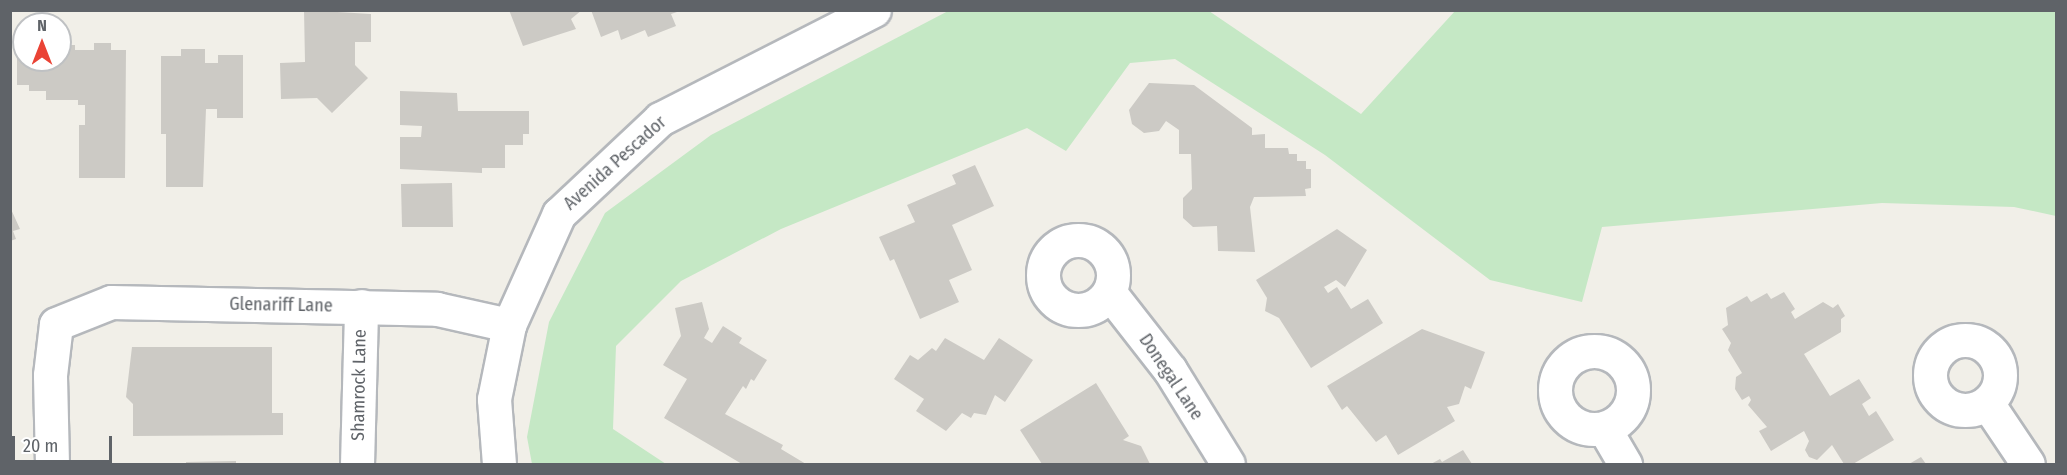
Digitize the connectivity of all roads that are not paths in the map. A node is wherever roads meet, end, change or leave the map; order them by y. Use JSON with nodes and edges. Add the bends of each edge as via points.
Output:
{"nodes":[{"id":1,"x":874,"y":10,"type":"edge"},
{"id":2,"x":1109,"y":292,"type":"dead end"},
{"id":3,"x":362,"y":306,"type":"junction"},
{"id":4,"x":509,"y":325,"type":"junction"},
{"id":5,"x":1987,"y":403,"type":"dead end"},
{"id":6,"x":1604,"y":428,"type":"dead end"},
{"id":7,"x":52,"y":465,"type":"edge"},
{"id":8,"x":357,"y":465,"type":"edge"},
{"id":9,"x":498,"y":465,"type":"edge"},
{"id":10,"x":1228,"y":465,"type":"edge"},
{"id":11,"x":1624,"y":465,"type":"edge"},
{"id":12,"x":2028,"y":465,"type":"edge"}],
"edges":[{"from":1,"to":4,"type":"street","name":"Avenida Pescador","via":[[660,119],[559,214]]},
{"from":2,"to":10,"type":"street","name":"Donegal Lane","via":[[1170,370]]},
{"from":3,"to":4,"type":"street","name":"Glenariff Lane","via":[[437,309]]},
{"from":3,"to":7,"type":"street","name":"Glenariff Lane","via":[[111,302],[56,324],[50,375]]},
{"from":3,"to":8,"type":"street","name":"Shamrock Lane"},
{"from":4,"to":9,"type":"street","name":"Avenida Pescador","via":[[494,399]]},
{"from":5,"to":12,"type":"street"},
{"from":6,"to":11,"type":"street"}]}
